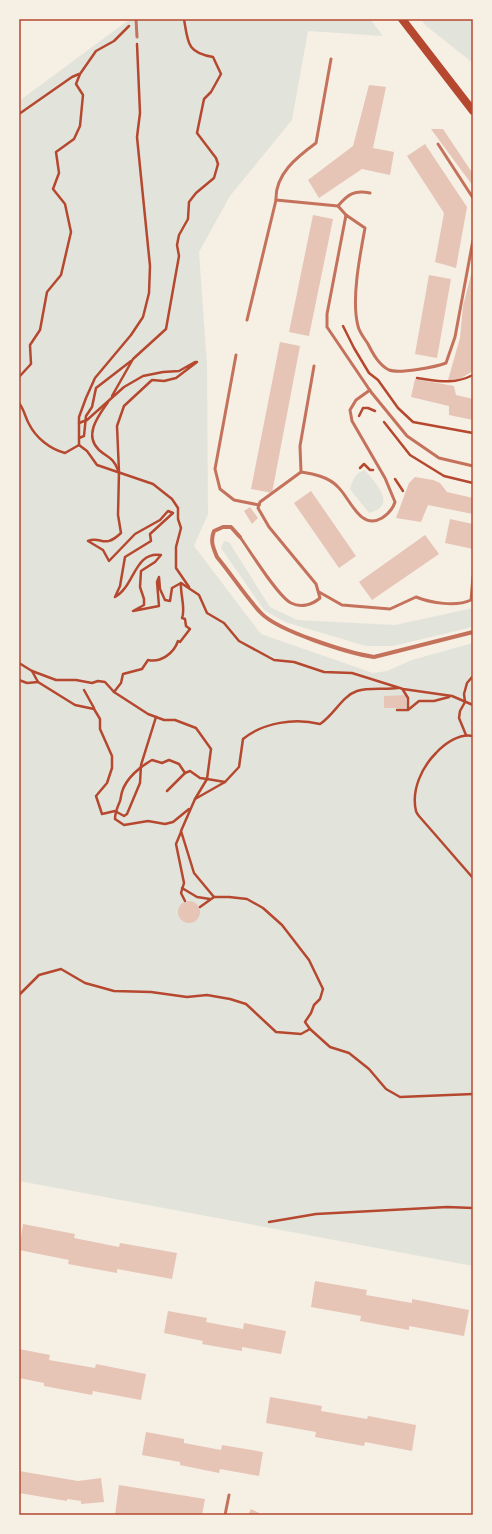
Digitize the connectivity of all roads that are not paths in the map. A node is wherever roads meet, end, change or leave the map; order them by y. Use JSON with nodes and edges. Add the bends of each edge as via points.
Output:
{"nodes":[{"id":1,"x":136,"y":19,"type":"edge"},
{"id":2,"x":402,"y":19,"type":"edge"},
{"id":3,"x":137,"y":37,"type":"road end"},
{"id":4,"x":331,"y":59,"type":"dead end"},
{"id":5,"x":473,"y":111,"type":"edge"},
{"id":6,"x":438,"y":144,"type":"dead end"},
{"id":7,"x":370,"y":193,"type":"dead end"},
{"id":8,"x":473,"y":198,"type":"edge"},
{"id":9,"x":276,"y":200,"type":"junction"},
{"id":10,"x":338,"y":206,"type":"junction"},
{"id":11,"x":346,"y":215,"type":"junction"},
{"id":12,"x":473,"y":240,"type":"edge"},
{"id":13,"x":247,"y":320,"type":"dead end"},
{"id":14,"x":236,"y":355,"type":"dead end"},
{"id":15,"x":314,"y":366,"type":"dead end"},
{"id":16,"x":370,"y":390,"type":"junction"},
{"id":17,"x":473,"y":466,"type":"edge"},
{"id":18,"x":301,"y":472,"type":"junction"},
{"id":19,"x":259,"y":505,"type":"junction"},
{"id":20,"x":240,"y":537,"type":"joint"},
{"id":21,"x":473,"y":576,"type":"edge"},
{"id":22,"x":319,"y":592,"type":"junction"},
{"id":23,"x":473,"y":632,"type":"edge"},
{"id":24,"x":229,"y":1495,"type":"dead end"},
{"id":25,"x":225,"y":1515,"type":"edge"}],
"edges":[{"from":1,"to":3,"type":"lane"},
{"from":2,"to":5,"type":"main road"},
{"from":4,"to":9,"type":"lane","via":[[316,143],[292,161],[276,190]]},
{"from":6,"to":8,"type":"lane"},
{"from":7,"to":10,"type":"lane","via":[[358,191],[349,194]]},
{"from":9,"to":10,"type":"lane"},
{"from":9,"to":13,"type":"lane"},
{"from":10,"to":11,"type":"lane"},
{"from":11,"to":12,"type":"lane","via":[[365,228],[356,303],[358,326],[375,356],[391,371],[434,368],[446,364],[455,336]]},
{"from":11,"to":16,"type":"lane","via":[[327,314],[327,327]]},
{"from":14,"to":19,"type":"lane","via":[[216,468],[220,489],[234,500]]},
{"from":15,"to":18,"type":"lane","via":[[300,446]]},
{"from":16,"to":17,"type":"lane","via":[[407,436],[440,458]]},
{"from":16,"to":18,"type":"lane","via":[[356,400],[350,410],[352,421],[385,478],[395,502],[388,514],[373,521],[360,516],[339,487],[324,478]]},
{"from":18,"to":19,"type":"lane"},
{"from":19,"to":22,"type":"lane","via":[[258,508],[270,527],[316,584]]},
{"from":20,"to":22,"type":"lane","via":[[276,589],[290,603],[300,606],[314,603],[320,598]]},
{"from":20,"to":23,"type":"street","via":[[231,527],[220,528],[214,531],[213,547],[217,557],[261,613],[272,623],[324,644],[374,657]]},
{"from":21,"to":22,"type":"lane","via":[[471,600],[464,604],[427,601],[416,597],[390,609],[342,606]]},
{"from":24,"to":25,"type":"lane"}]}
